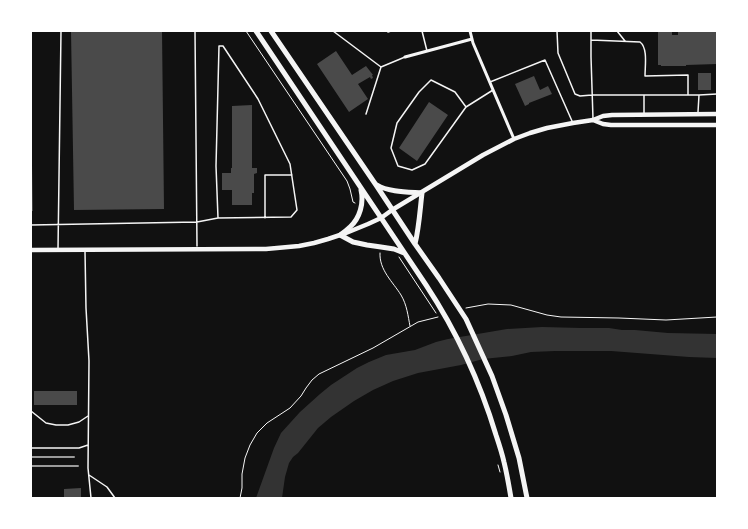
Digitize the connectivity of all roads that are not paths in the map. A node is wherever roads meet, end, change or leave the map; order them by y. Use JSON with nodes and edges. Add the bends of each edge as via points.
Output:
{"nodes":[{"id":1,"x":61,"y":31,"type":"edge"},
{"id":2,"x":195,"y":31,"type":"edge"},
{"id":3,"x":256,"y":31,"type":"edge"},
{"id":4,"x":271,"y":31,"type":"edge"},
{"id":5,"x":333,"y":31,"type":"edge"},
{"id":6,"x":387,"y":31,"type":"edge"},
{"id":7,"x":391,"y":31,"type":"edge"},
{"id":8,"x":422,"y":31,"type":"edge"},
{"id":9,"x":470,"y":31,"type":"edge"},
{"id":10,"x":557,"y":31,"type":"edge"},
{"id":11,"x":590,"y":31,"type":"edge"},
{"id":12,"x":617,"y":31,"type":"edge"},
{"id":13,"x":472,"y":39,"type":"junction"},
{"id":14,"x":591,"y":40,"type":"junction"},
{"id":15,"x":625,"y":41,"type":"junction"},
{"id":16,"x":427,"y":51,"type":"junction"},
{"id":17,"x":405,"y":57,"type":"joint"},
{"id":18,"x":381,"y":68,"type":"junction"},
{"id":19,"x":490,"y":82,"type":"junction"},
{"id":20,"x":493,"y":90,"type":"junction"},
{"id":21,"x":717,"y":94,"type":"edge"},
{"id":22,"x":592,"y":95,"type":"junction"},
{"id":23,"x":644,"y":95,"type":"junction"},
{"id":24,"x":688,"y":95,"type":"junction"},
{"id":25,"x":698,"y":95,"type":"junction"},
{"id":26,"x":466,"y":108,"type":"junction"},
{"id":27,"x":366,"y":114,"type":"dead end"},
{"id":28,"x":644,"y":114,"type":"junction"},
{"id":29,"x":698,"y":114,"type":"junction"},
{"id":30,"x":717,"y":114,"type":"edge"},
{"id":31,"x":593,"y":120,"type":"junction"},
{"id":32,"x":573,"y":123,"type":"junction"},
{"id":33,"x":717,"y":125,"type":"edge"},
{"id":34,"x":514,"y":139,"type":"junction"},
{"id":35,"x":292,"y":175,"type":"junction"},
{"id":36,"x":359,"y":185,"type":"junction"},
{"id":37,"x":376,"y":185,"type":"junction"},
{"id":38,"x":422,"y":193,"type":"junction"},
{"id":39,"x":392,"y":210,"type":"junction"},
{"id":40,"x":218,"y":218,"type":"junction"},
{"id":41,"x":265,"y":218,"type":"junction"},
{"id":42,"x":381,"y":218,"type":"junction"},
{"id":43,"x":197,"y":222,"type":"junction"},
{"id":44,"x":59,"y":224,"type":"junction"},
{"id":45,"x":31,"y":225,"type":"edge"},
{"id":46,"x":340,"y":235,"type":"junction"},
{"id":47,"x":415,"y":244,"type":"junction"},
{"id":48,"x":197,"y":246,"type":"dead end"},
{"id":49,"x":58,"y":249,"type":"junction"},
{"id":50,"x":86,"y":249,"type":"junction"},
{"id":51,"x":31,"y":250,"type":"edge"},
{"id":52,"x":404,"y":253,"type":"junction"},
{"id":53,"x":31,"y":411,"type":"edge"},
{"id":54,"x":88,"y":416,"type":"junction"},
{"id":55,"x":88,"y":444,"type":"junction"},
{"id":56,"x":31,"y":448,"type":"edge"},
{"id":57,"x":89,"y":474,"type":"junction"},
{"id":58,"x":91,"y":498,"type":"edge"},
{"id":59,"x":115,"y":498,"type":"edge"},
{"id":60,"x":511,"y":498,"type":"edge"},
{"id":61,"x":527,"y":498,"type":"edge"}],
"edges":[{"from":1,"to":44,"type":"lane"},
{"from":2,"to":43,"type":"lane"},
{"from":3,"to":36,"type":"main road"},
{"from":4,"to":37,"type":"main road"},
{"from":5,"to":18,"type":"lane"},
{"from":6,"to":7,"type":"lane"},
{"from":8,"to":16,"type":"lane"},
{"from":9,"to":13,"type":"street"},
{"from":10,"to":22,"type":"lane","via":[[558,53],[575,94]]},
{"from":11,"to":14,"type":"lane"},
{"from":12,"to":15,"type":"lane"},
{"from":13,"to":16,"type":"street"},
{"from":13,"to":19,"type":"street"},
{"from":14,"to":15,"type":"lane"},
{"from":14,"to":22,"type":"lane"},
{"from":15,"to":24,"type":"lane","via":[[644,44],[645,76],[688,76]]},
{"from":16,"to":17,"type":"street"},
{"from":17,"to":18,"type":"lane"},
{"from":18,"to":27,"type":"lane"},
{"from":19,"to":20,"type":"street"},
{"from":19,"to":32,"type":"lane","via":[[545,60]]},
{"from":20,"to":26,"type":"lane"},
{"from":20,"to":34,"type":"street"},
{"from":21,"to":25,"type":"lane"},
{"from":22,"to":23,"type":"lane"},
{"from":22,"to":31,"type":"lane"},
{"from":23,"to":24,"type":"lane"},
{"from":23,"to":28,"type":"lane"},
{"from":24,"to":25,"type":"lane"},
{"from":25,"to":29,"type":"lane"},
{"from":26,"to":26,"type":"lane","via":[[425,164],[412,170],[398,166],[391,148],[397,123],[431,80],[455,92]]},
{"from":28,"to":29,"type":"main road"},
{"from":28,"to":31,"type":"main road","via":[[603,116]]},
{"from":29,"to":30,"type":"main road"},
{"from":31,"to":32,"type":"main road"},
{"from":31,"to":33,"type":"main road","via":[[612,125]]},
{"from":32,"to":34,"type":"main road"},
{"from":34,"to":38,"type":"main road"},
{"from":35,"to":40,"type":"lane","via":[[290,164],[258,99],[223,46],[219,46],[216,166]]},
{"from":35,"to":41,"type":"lane","via":[[265,175]]},
{"from":35,"to":41,"type":"lane","via":[[297,210],[291,218]]},
{"from":36,"to":42,"type":"main road"},
{"from":36,"to":46,"type":"main road","via":[[362,203],[358,218]]},
{"from":37,"to":38,"type":"main road"},
{"from":37,"to":39,"type":"main road"},
{"from":38,"to":39,"type":"main road"},
{"from":38,"to":47,"type":"main road"},
{"from":39,"to":42,"type":"main road"},
{"from":39,"to":47,"type":"main road"},
{"from":40,"to":41,"type":"lane"},
{"from":40,"to":43,"type":"lane"},
{"from":42,"to":46,"type":"main road"},
{"from":42,"to":52,"type":"main road"},
{"from":43,"to":44,"type":"lane"},
{"from":43,"to":48,"type":"lane"},
{"from":44,"to":45,"type":"lane"},
{"from":44,"to":49,"type":"lane"},
{"from":46,"to":50,"type":"main road","via":[[299,246],[266,249]]},
{"from":46,"to":52,"type":"main road","via":[[353,242]]},
{"from":47,"to":61,"type":"main road","via":[[466,319],[478,344],[506,415],[519,458]]},
{"from":49,"to":50,"type":"main road"},
{"from":49,"to":51,"type":"main road"},
{"from":50,"to":54,"type":"lane"},
{"from":52,"to":60,"type":"main road","via":[[453,329],[478,381],[504,461]]},
{"from":53,"to":54,"type":"lane","via":[[46,423],[56,425],[78,422]]},
{"from":54,"to":55,"type":"lane"},
{"from":55,"to":56,"type":"lane","via":[[78,448]]},
{"from":55,"to":57,"type":"lane"},
{"from":57,"to":58,"type":"lane"},
{"from":57,"to":59,"type":"lane","via":[[107,487]]}]}
